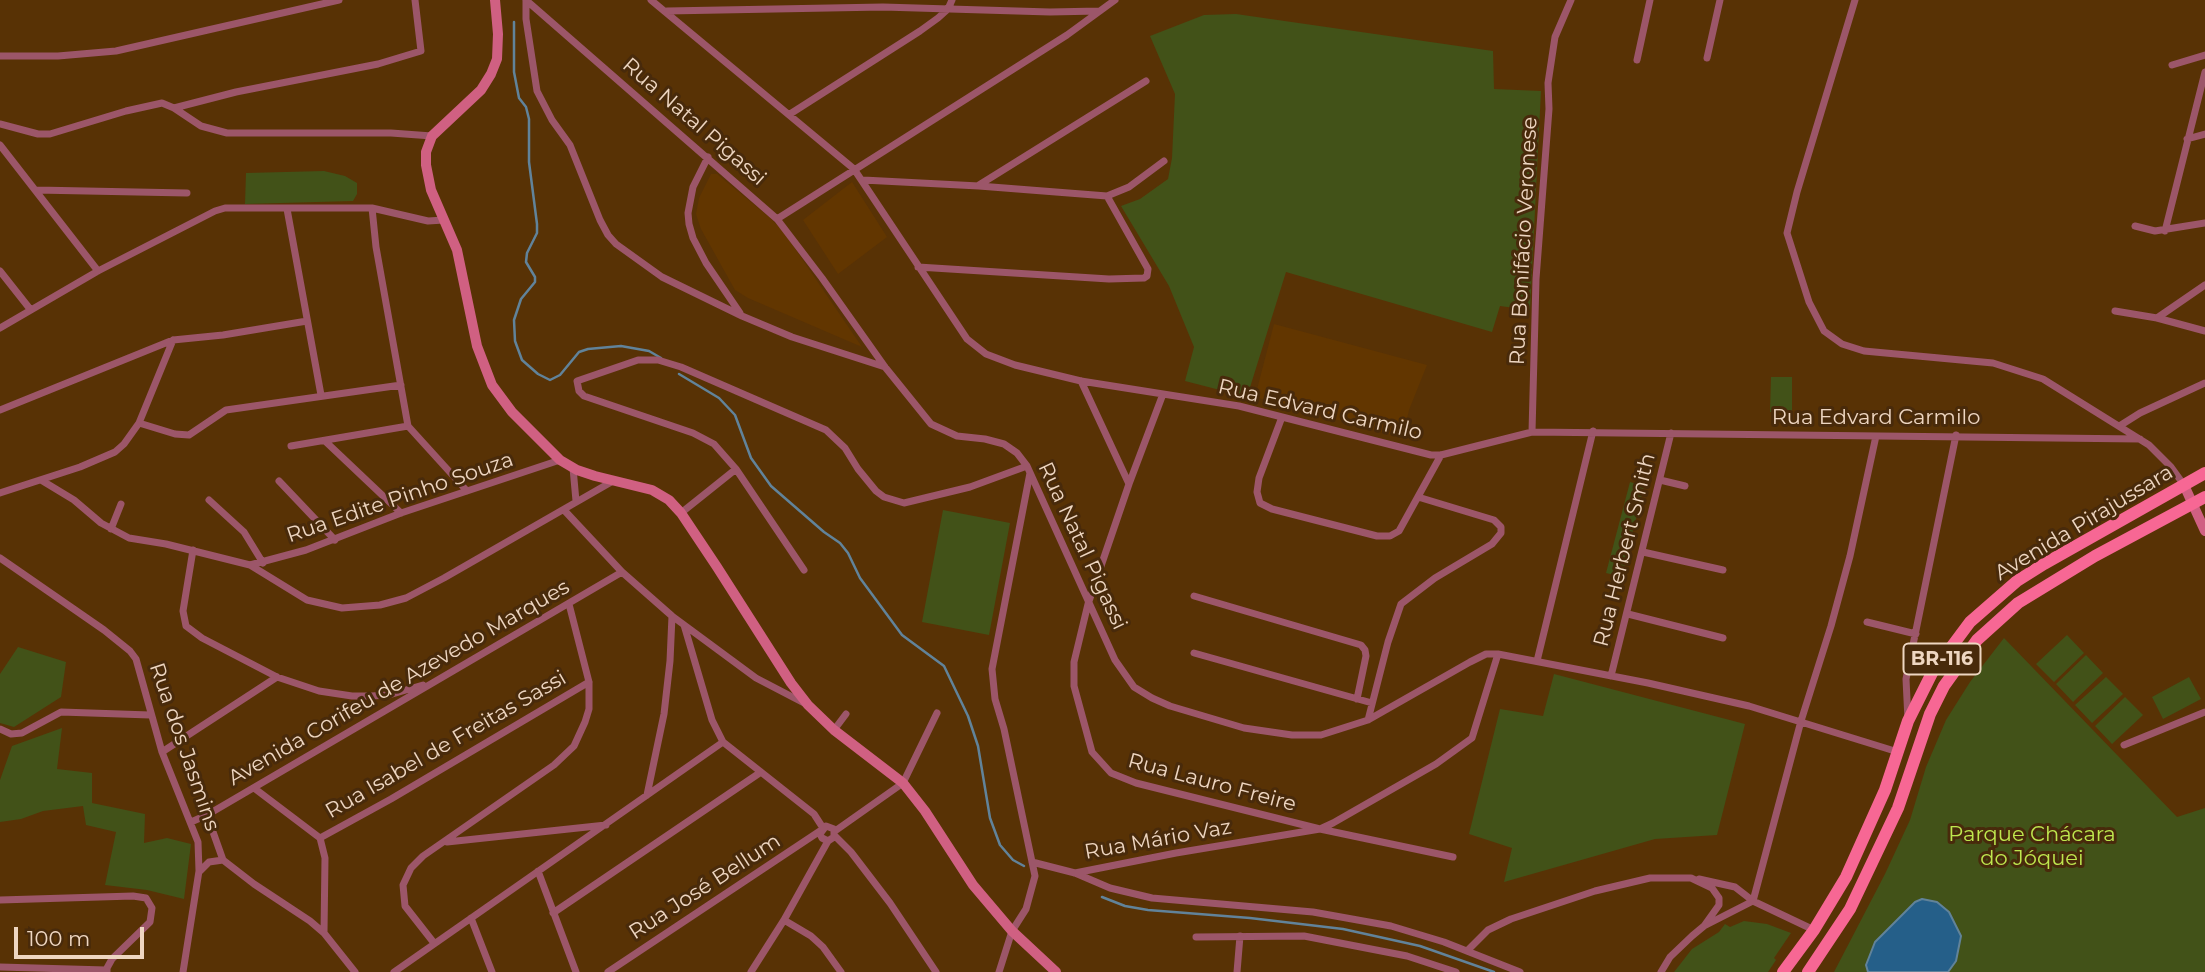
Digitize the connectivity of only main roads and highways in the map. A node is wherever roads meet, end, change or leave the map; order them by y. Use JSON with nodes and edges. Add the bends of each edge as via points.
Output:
{"nodes":[{"id":1,"x":2205,"y":473,"type":"edge"},
{"id":2,"x":2199,"y":500,"type":"edge"},
{"id":3,"x":2044,"y":564,"type":"junction"},
{"id":4,"x":2018,"y":603,"type":"junction"},
{"id":5,"x":1814,"y":930,"type":"junction"},
{"id":6,"x":1811,"y":970,"type":"edge"},
{"id":7,"x":1783,"y":972,"type":"edge"},
{"id":8,"x":1790,"y":972,"type":"edge"}],
"edges":[{"from":1,"to":3,"type":"main road","name":"Avenida Pirajussara","number":"BR-116"},
{"from":2,"to":4,"type":"main road","name":"Avenida Pirajussara","number":"BR-116"},
{"from":3,"to":4,"type":"main road","via":[[2051,565],[2054,574]]},
{"from":3,"to":5,"type":"main road","name":"Avenida Pirajussara","number":"BR-116","via":[[1970,622],[1932,673],[1846,877]]},
{"from":4,"to":6,"type":"main road","name":"Avenida Pirajussara","number":"BR-116","via":[[1977,640],[1944,686],[1922,733],[1882,846],[1850,909]]},
{"from":5,"to":7,"type":"main road","name":"Avenida Pirajussara"},
{"from":5,"to":8,"type":"main road","number":"BR-116"}]}
